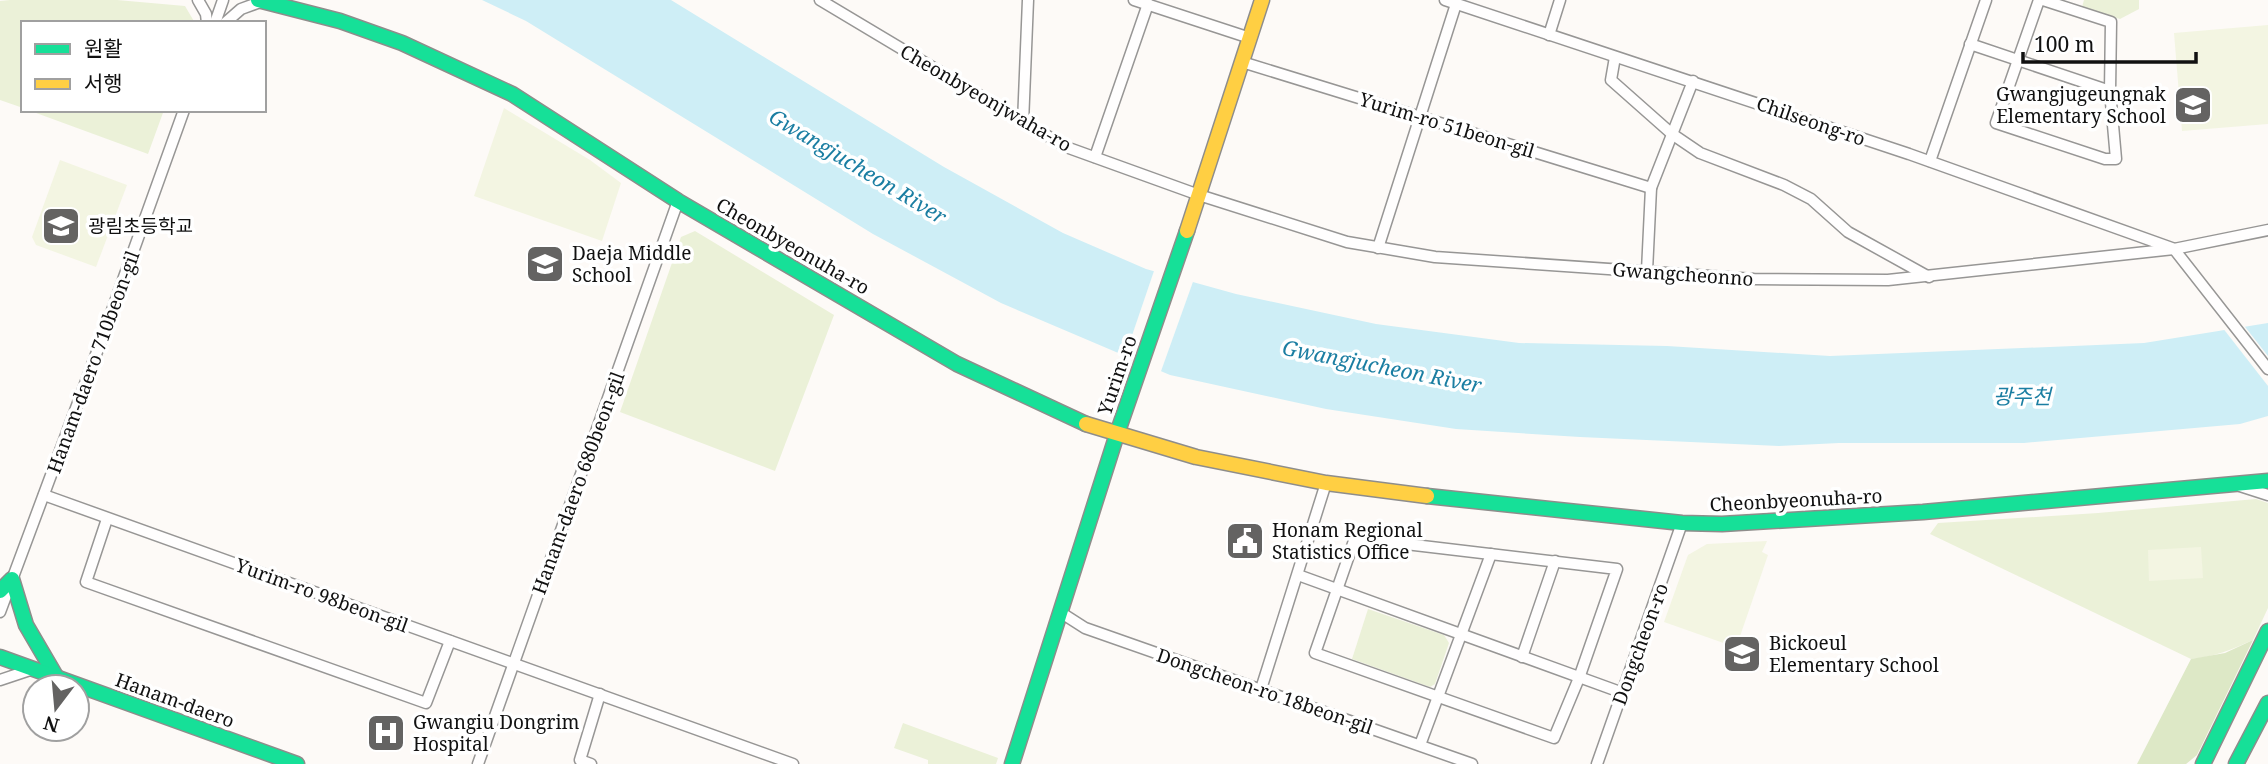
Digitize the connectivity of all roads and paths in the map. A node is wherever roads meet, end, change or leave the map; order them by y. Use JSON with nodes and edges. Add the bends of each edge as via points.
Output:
{"nodes":[{"id":1,"x":198,"y":0,"type":"edge"},
{"id":2,"x":223,"y":0,"type":"edge"},
{"id":3,"x":820,"y":0,"type":"edge"},
{"id":4,"x":1028,"y":0,"type":"edge"},
{"id":5,"x":1134,"y":0,"type":"edge"},
{"id":6,"x":1262,"y":0,"type":"edge"},
{"id":7,"x":1560,"y":0,"type":"edge"},
{"id":8,"x":1986,"y":0,"type":"edge"},
{"id":9,"x":2041,"y":0,"type":"edge"},
{"id":10,"x":261,"y":1,"type":"edge"},
{"id":11,"x":1451,"y":2,"type":"edge"},
{"id":12,"x":1148,"y":4,"type":"junction"},
{"id":13,"x":207,"y":21,"type":"edge"},
{"id":14,"x":216,"y":21,"type":"edge"},
{"id":15,"x":227,"y":21,"type":"edge"},
{"id":16,"x":1549,"y":35,"type":"junction"},
{"id":17,"x":1250,"y":38,"type":"junction"},
{"id":18,"x":1970,"y":44,"type":"junction"},
{"id":19,"x":1615,"y":57,"type":"junction"},
{"id":20,"x":1242,"y":62,"type":"junction"},
{"id":21,"x":2018,"y":62,"type":"junction"},
{"id":22,"x":1693,"y":82,"type":"junction"},
{"id":23,"x":2110,"y":91,"type":"junction"},
{"id":24,"x":183,"y":112,"type":"edge"},
{"id":25,"x":1420,"y":117,"type":"junction"},
{"id":26,"x":1023,"y":123,"type":"junction"},
{"id":27,"x":1672,"y":134,"type":"junction"},
{"id":28,"x":1095,"y":157,"type":"junction"},
{"id":29,"x":1930,"y":161,"type":"junction"},
{"id":30,"x":1651,"y":188,"type":"junction"},
{"id":31,"x":678,"y":201,"type":"junction"},
{"id":32,"x":1197,"y":201,"type":"junction"},
{"id":33,"x":2266,"y":229,"type":"edge"},
{"id":34,"x":1378,"y":248,"type":"junction"},
{"id":35,"x":2174,"y":249,"type":"junction"},
{"id":36,"x":1647,"y":271,"type":"junction"},
{"id":37,"x":1929,"y":277,"type":"junction"},
{"id":38,"x":2268,"y":369,"type":"edge"},
{"id":39,"x":1117,"y":434,"type":"junction"},
{"id":40,"x":2268,"y":481,"type":"edge"},
{"id":41,"x":1326,"y":483,"type":"junction"},
{"id":42,"x":2237,"y":486,"type":"junction"},
{"id":43,"x":44,"y":495,"type":"junction"},
{"id":44,"x":2268,"y":495,"type":"edge"},
{"id":45,"x":107,"y":519,"type":"junction"},
{"id":46,"x":1682,"y":523,"type":"junction"},
{"id":47,"x":1491,"y":554,"type":"junction"},
{"id":48,"x":1555,"y":561,"type":"junction"},
{"id":49,"x":1298,"y":575,"type":"junction"},
{"id":50,"x":12,"y":579,"type":"junction"},
{"id":51,"x":1336,"y":589,"type":"junction"},
{"id":52,"x":0,"y":591,"type":"edge"},
{"id":53,"x":0,"y":612,"type":"edge"},
{"id":54,"x":1060,"y":612,"type":"junction"},
{"id":55,"x":2268,"y":631,"type":"edge"},
{"id":56,"x":1462,"y":636,"type":"junction"},
{"id":57,"x":450,"y":641,"type":"junction"},
{"id":58,"x":0,"y":657,"type":"edge"},
{"id":59,"x":1522,"y":657,"type":"junction"},
{"id":60,"x":513,"y":664,"type":"junction"},
{"id":61,"x":33,"y":669,"type":"junction"},
{"id":62,"x":45,"y":673,"type":"edge"},
{"id":63,"x":55,"y":673,"type":"edge"},
{"id":64,"x":1579,"y":678,"type":"junction"},
{"id":65,"x":0,"y":680,"type":"edge"},
{"id":66,"x":91,"y":689,"type":"edge"},
{"id":67,"x":1261,"y":689,"type":"junction"},
{"id":68,"x":1623,"y":693,"type":"junction"},
{"id":69,"x":600,"y":694,"type":"junction"},
{"id":70,"x":1438,"y":695,"type":"junction"},
{"id":71,"x":2268,"y":703,"type":"edge"},
{"id":72,"x":1420,"y":745,"type":"junction"},
{"id":73,"x":297,"y":764,"type":"edge"},
{"id":74,"x":478,"y":764,"type":"edge"},
{"id":75,"x":591,"y":764,"type":"edge"},
{"id":76,"x":793,"y":764,"type":"edge"},
{"id":77,"x":1012,"y":764,"type":"edge"},
{"id":78,"x":1472,"y":764,"type":"edge"},
{"id":79,"x":1597,"y":764,"type":"edge"},
{"id":80,"x":2203,"y":764,"type":"edge"},
{"id":81,"x":2236,"y":764,"type":"edge"}],
"edges":[{"from":1,"to":13,"type":"street"},
{"from":2,"to":14,"type":"street"},
{"from":3,"to":26,"type":"street","name":"Cheonbyeonjwaha-ro"},
{"from":4,"to":26,"type":"street"},
{"from":5,"to":12,"type":"street"},
{"from":6,"to":17,"type":"main road","name":"Yurim-ro"},
{"from":7,"to":16,"type":"street"},
{"from":8,"to":18,"type":"street"},
{"from":9,"to":21,"type":"street"},
{"from":9,"to":23,"type":"street","via":[[2111,22]]},
{"from":10,"to":15,"type":"street"},
{"from":10,"to":31,"type":"main road","name":"Cheonbyeonuha-ro","via":[[341,21],[402,43],[512,94]]},
{"from":11,"to":16,"type":"street","name":"Chilseong-ro"},
{"from":11,"to":25,"type":"street"},
{"from":12,"to":17,"type":"street"},
{"from":12,"to":28,"type":"street"},
{"from":16,"to":19,"type":"street","name":"Chilseong-ro"},
{"from":17,"to":20,"type":"main road","name":"Yurim-ro"},
{"from":18,"to":21,"type":"street"},
{"from":18,"to":29,"type":"street"},
{"from":19,"to":22,"type":"street","name":"Chilseong-ro"},
{"from":19,"to":27,"type":"street","via":[[1612,80]]},
{"from":20,"to":25,"type":"street","name":"Yurim-ro 51beon-gil"},
{"from":20,"to":32,"type":"main road","name":"Yurim-ro"},
{"from":21,"to":23,"type":"street"},
{"from":21,"to":23,"type":"street","via":[[1996,123],[2116,159]]},
{"from":22,"to":27,"type":"street"},
{"from":22,"to":29,"type":"street","name":"Chilseong-ro"},
{"from":24,"to":43,"type":"street","name":"Hanam-daero 710beon-gil"},
{"from":25,"to":30,"type":"street","name":"Yurim-ro 51beon-gil"},
{"from":25,"to":34,"type":"street"},
{"from":26,"to":28,"type":"street","name":"Cheonbyeonjwaha-ro"},
{"from":27,"to":30,"type":"street"},
{"from":27,"to":37,"type":"street","via":[[1700,153],[1811,199],[1848,232]]},
{"from":28,"to":32,"type":"street","name":"Cheonbyeonjwaha-ro"},
{"from":29,"to":35,"type":"street","name":"Chilseong-ro"},
{"from":30,"to":36,"type":"street"},
{"from":31,"to":39,"type":"main road","name":"Cheonbyeonuha-ro","via":[[957,364],[1043,406]]},
{"from":31,"to":60,"type":"street","name":"Hanam-daero 680beon-gil"},
{"from":32,"to":34,"type":"street","name":"Gwangcheonno"},
{"from":32,"to":39,"type":"main road","name":"Yurim-ro"},
{"from":33,"to":35,"type":"street"},
{"from":34,"to":36,"type":"street","name":"Gwangcheonno","via":[[1449,259]]},
{"from":35,"to":37,"type":"street","name":"Gwangcheonno"},
{"from":35,"to":38,"type":"street"},
{"from":36,"to":37,"type":"street","name":"Gwangcheonno","via":[[1754,279]]},
{"from":39,"to":41,"type":"main road","name":"Cheonbyeonuha-ro","via":[[1196,457]]},
{"from":39,"to":54,"type":"main road","name":"Yurim-ro"},
{"from":40,"to":42,"type":"main road","name":"Cheonbyeonuha-ro"},
{"from":41,"to":46,"type":"main road","name":"Cheonbyeonuha-ro"},
{"from":41,"to":49,"type":"street"},
{"from":42,"to":44,"type":"street"},
{"from":42,"to":46,"type":"main road","name":"Cheonbyeonuha-ro","via":[[1923,512]]},
{"from":43,"to":45,"type":"street","name":"Yurim-ro 98beon-gil"},
{"from":43,"to":50,"type":"street","name":"Hanam-daero 710beon-gil"},
{"from":45,"to":57,"type":"street","name":"Yurim-ro 98beon-gil"},
{"from":45,"to":57,"type":"street","via":[[86,582],[426,703]]},
{"from":46,"to":68,"type":"street","name":"Dongcheon-ro"},
{"from":47,"to":48,"type":"street"},
{"from":47,"to":51,"type":"street","via":[[1355,538]]},
{"from":47,"to":56,"type":"street"},
{"from":48,"to":59,"type":"street"},
{"from":48,"to":64,"type":"street","via":[[1617,569]]},
{"from":49,"to":51,"type":"street"},
{"from":49,"to":67,"type":"street"},
{"from":50,"to":52,"type":"main road"},
{"from":50,"to":53,"type":"street","name":"Hanam-daero 710beon-gil"},
{"from":50,"to":63,"type":"main road","via":[[26,625]]},
{"from":51,"to":56,"type":"street"},
{"from":51,"to":70,"type":"street","via":[[1315,653]]},
{"from":54,"to":67,"type":"street","name":"Dongcheon-ro 18beon-gil","via":[[1085,628]]},
{"from":54,"to":77,"type":"main road","name":"Yurim-ro"},
{"from":55,"to":80,"type":"main road"},
{"from":56,"to":59,"type":"street"},
{"from":56,"to":70,"type":"street"},
{"from":57,"to":60,"type":"street","name":"Yurim-ro 98beon-gil"},
{"from":58,"to":61,"type":"main road","name":"Hanam-daero"},
{"from":59,"to":64,"type":"street"},
{"from":60,"to":69,"type":"street","name":"Yurim-ro 98beon-gil"},
{"from":60,"to":74,"type":"street","name":"Hanam-daero 680beon-gil"},
{"from":61,"to":62,"type":"main road","name":"Hanam-daero"},
{"from":61,"to":65,"type":"street"},
{"from":64,"to":68,"type":"street"},
{"from":64,"to":70,"type":"street","via":[[1554,738]]},
{"from":66,"to":73,"type":"main road","name":"Hanam-daero"},
{"from":67,"to":72,"type":"street","name":"Dongcheon-ro 18beon-gil"},
{"from":68,"to":79,"type":"street","name":"Dongcheon-ro"},
{"from":69,"to":75,"type":"street","via":[[580,760]]},
{"from":69,"to":76,"type":"street","name":"Yurim-ro 98beon-gil"},
{"from":70,"to":72,"type":"street"},
{"from":71,"to":81,"type":"main road"},
{"from":72,"to":78,"type":"street","name":"Dongcheon-ro 18beon-gil"}]}
